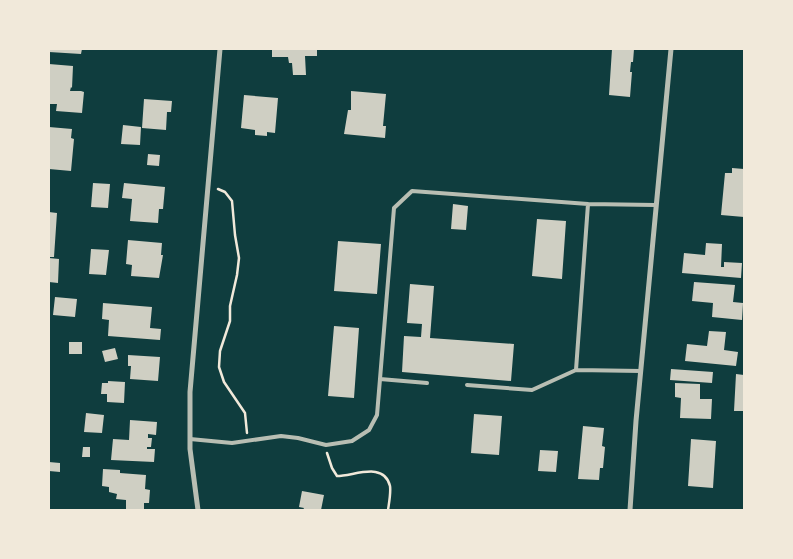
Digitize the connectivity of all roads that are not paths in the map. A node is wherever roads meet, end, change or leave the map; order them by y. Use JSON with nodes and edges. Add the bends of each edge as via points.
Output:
{"nodes":[{"id":1,"x":220,"y":49,"type":"edge"},
{"id":2,"x":670,"y":49,"type":"edge"},
{"id":3,"x":588,"y":204,"type":"junction"},
{"id":4,"x":655,"y":205,"type":"junction"},
{"id":5,"x":576,"y":370,"type":"junction"},
{"id":6,"x":641,"y":371,"type":"junction"},
{"id":7,"x":380,"y":379,"type":"junction"},
{"id":8,"x":427,"y":383,"type":"dead end"},
{"id":9,"x":467,"y":385,"type":"dead end"},
{"id":10,"x":190,"y":439,"type":"junction"},
{"id":11,"x":198,"y":510,"type":"edge"},
{"id":12,"x":630,"y":510,"type":"edge"}],
"edges":[{"from":1,"to":10,"type":"street","via":[[190,392]]},
{"from":2,"to":4,"type":"street"},
{"from":3,"to":4,"type":"lane"},
{"from":3,"to":5,"type":"lane"},
{"from":3,"to":7,"type":"lane","via":[[412,191],[394,208]]},
{"from":4,"to":6,"type":"street"},
{"from":5,"to":6,"type":"lane"},
{"from":5,"to":9,"type":"lane","via":[[532,390]]},
{"from":6,"to":12,"type":"street"},
{"from":7,"to":8,"type":"lane"},
{"from":7,"to":10,"type":"lane","via":[[377,415],[368,430],[352,441],[324,445],[281,436],[226,443]]},
{"from":10,"to":11,"type":"street"}]}
